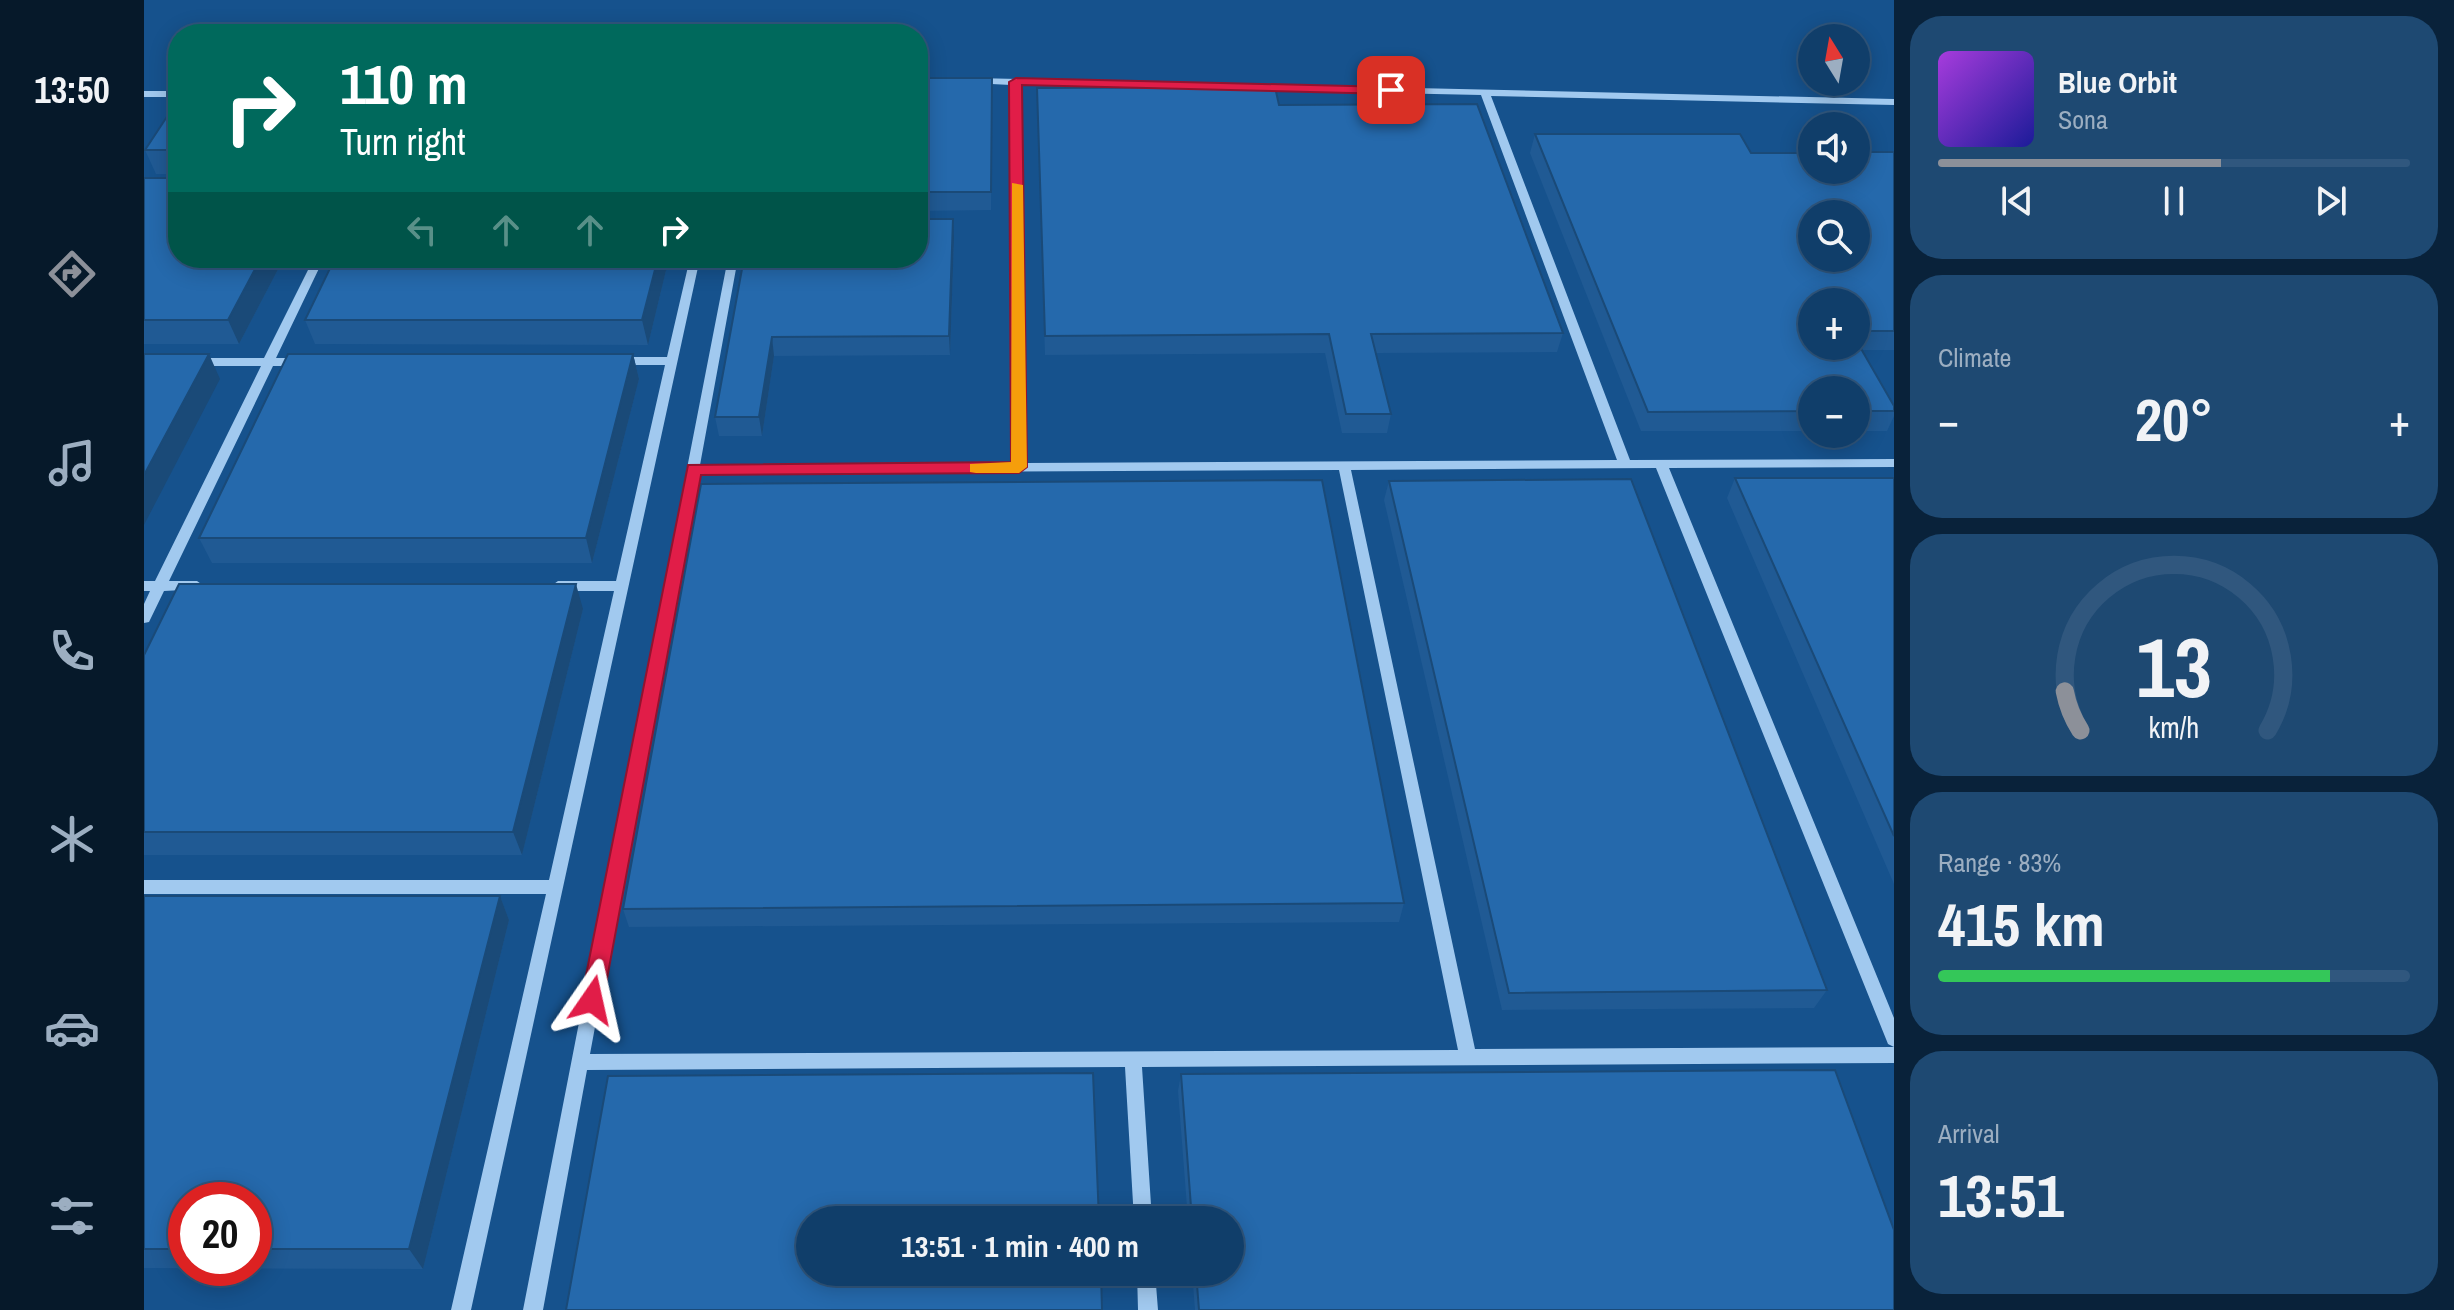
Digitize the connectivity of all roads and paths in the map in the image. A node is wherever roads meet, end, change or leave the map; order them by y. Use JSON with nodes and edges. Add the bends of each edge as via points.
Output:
{"nodes":[{"id":1,"x":960,"y":80,"type":"edge"},
{"id":2,"x":1016,"y":82,"type":"junction"},
{"id":3,"x":1485,"y":93,"type":"junction"},
{"id":4,"x":144,"y":94,"type":"edge"},
{"id":5,"x":168,"y":94,"type":"edge"},
{"id":6,"x":1894,"y":102,"type":"edge"},
{"id":7,"x":314,"y":268,"type":"edge"},
{"id":8,"x":693,"y":268,"type":"edge"},
{"id":9,"x":731,"y":268,"type":"edge"},
{"id":10,"x":610,"y":361,"type":"edge"},
{"id":11,"x":672,"y":361,"type":"junction"},
{"id":12,"x":175,"y":362,"type":"edge"},
{"id":13,"x":269,"y":362,"type":"junction"},
{"id":14,"x":315,"y":362,"type":"edge"},
{"id":15,"x":1894,"y":463,"type":"edge"},
{"id":16,"x":1625,"y":464,"type":"junction"},
{"id":17,"x":1661,"y":464,"type":"junction"},
{"id":18,"x":1344,"y":466,"type":"junction"},
{"id":19,"x":1019,"y":467,"type":"junction"},
{"id":20,"x":694,"y":469,"type":"junction"},
{"id":21,"x":144,"y":586,"type":"edge"},
{"id":22,"x":160,"y":586,"type":"junction"},
{"id":23,"x":207,"y":586,"type":"edge"},
{"id":24,"x":542,"y":586,"type":"edge"},
{"id":25,"x":622,"y":586,"type":"junction"},
{"id":26,"x":144,"y":618,"type":"edge"},
{"id":27,"x":144,"y":887,"type":"edge"},
{"id":28,"x":555,"y":887,"type":"junction"},
{"id":29,"x":1894,"y":1039,"type":"edge"},
{"id":30,"x":1894,"y":1055,"type":"edge"},
{"id":31,"x":1468,"y":1057,"type":"junction"},
{"id":32,"x":1133,"y":1059,"type":"junction"},
{"id":33,"x":580,"y":1062,"type":"junction"},
{"id":34,"x":1142,"y":1206,"type":"edge"},
{"id":35,"x":1147,"y":1286,"type":"edge"},
{"id":36,"x":461,"y":1310,"type":"edge"},
{"id":37,"x":533,"y":1310,"type":"edge"},
{"id":38,"x":1148,"y":1310,"type":"edge"}],
"edges":[{"from":1,"to":2,"type":"street"},
{"from":2,"to":3,"type":"street"},
{"from":2,"to":19,"type":"street"},
{"from":3,"to":6,"type":"street"},
{"from":3,"to":16,"type":"street"},
{"from":4,"to":5,"type":"street"},
{"from":7,"to":13,"type":"street"},
{"from":8,"to":11,"type":"street"},
{"from":9,"to":20,"type":"street"},
{"from":10,"to":11,"type":"street"},
{"from":11,"to":25,"type":"street"},
{"from":12,"to":13,"type":"street"},
{"from":13,"to":14,"type":"street"},
{"from":13,"to":22,"type":"street"},
{"from":15,"to":17,"type":"street"},
{"from":16,"to":17,"type":"street"},
{"from":16,"to":18,"type":"street"},
{"from":17,"to":29,"type":"street"},
{"from":18,"to":19,"type":"street"},
{"from":18,"to":31,"type":"street"},
{"from":19,"to":20,"type":"street"},
{"from":20,"to":33,"type":"street"},
{"from":21,"to":22,"type":"street"},
{"from":22,"to":23,"type":"street"},
{"from":22,"to":26,"type":"street"},
{"from":24,"to":25,"type":"street"},
{"from":25,"to":28,"type":"street"},
{"from":27,"to":28,"type":"street"},
{"from":28,"to":36,"type":"street"},
{"from":30,"to":31,"type":"street"},
{"from":31,"to":32,"type":"street"},
{"from":32,"to":33,"type":"street"},
{"from":32,"to":34,"type":"street"},
{"from":33,"to":37,"type":"street"},
{"from":35,"to":38,"type":"street"}]}
